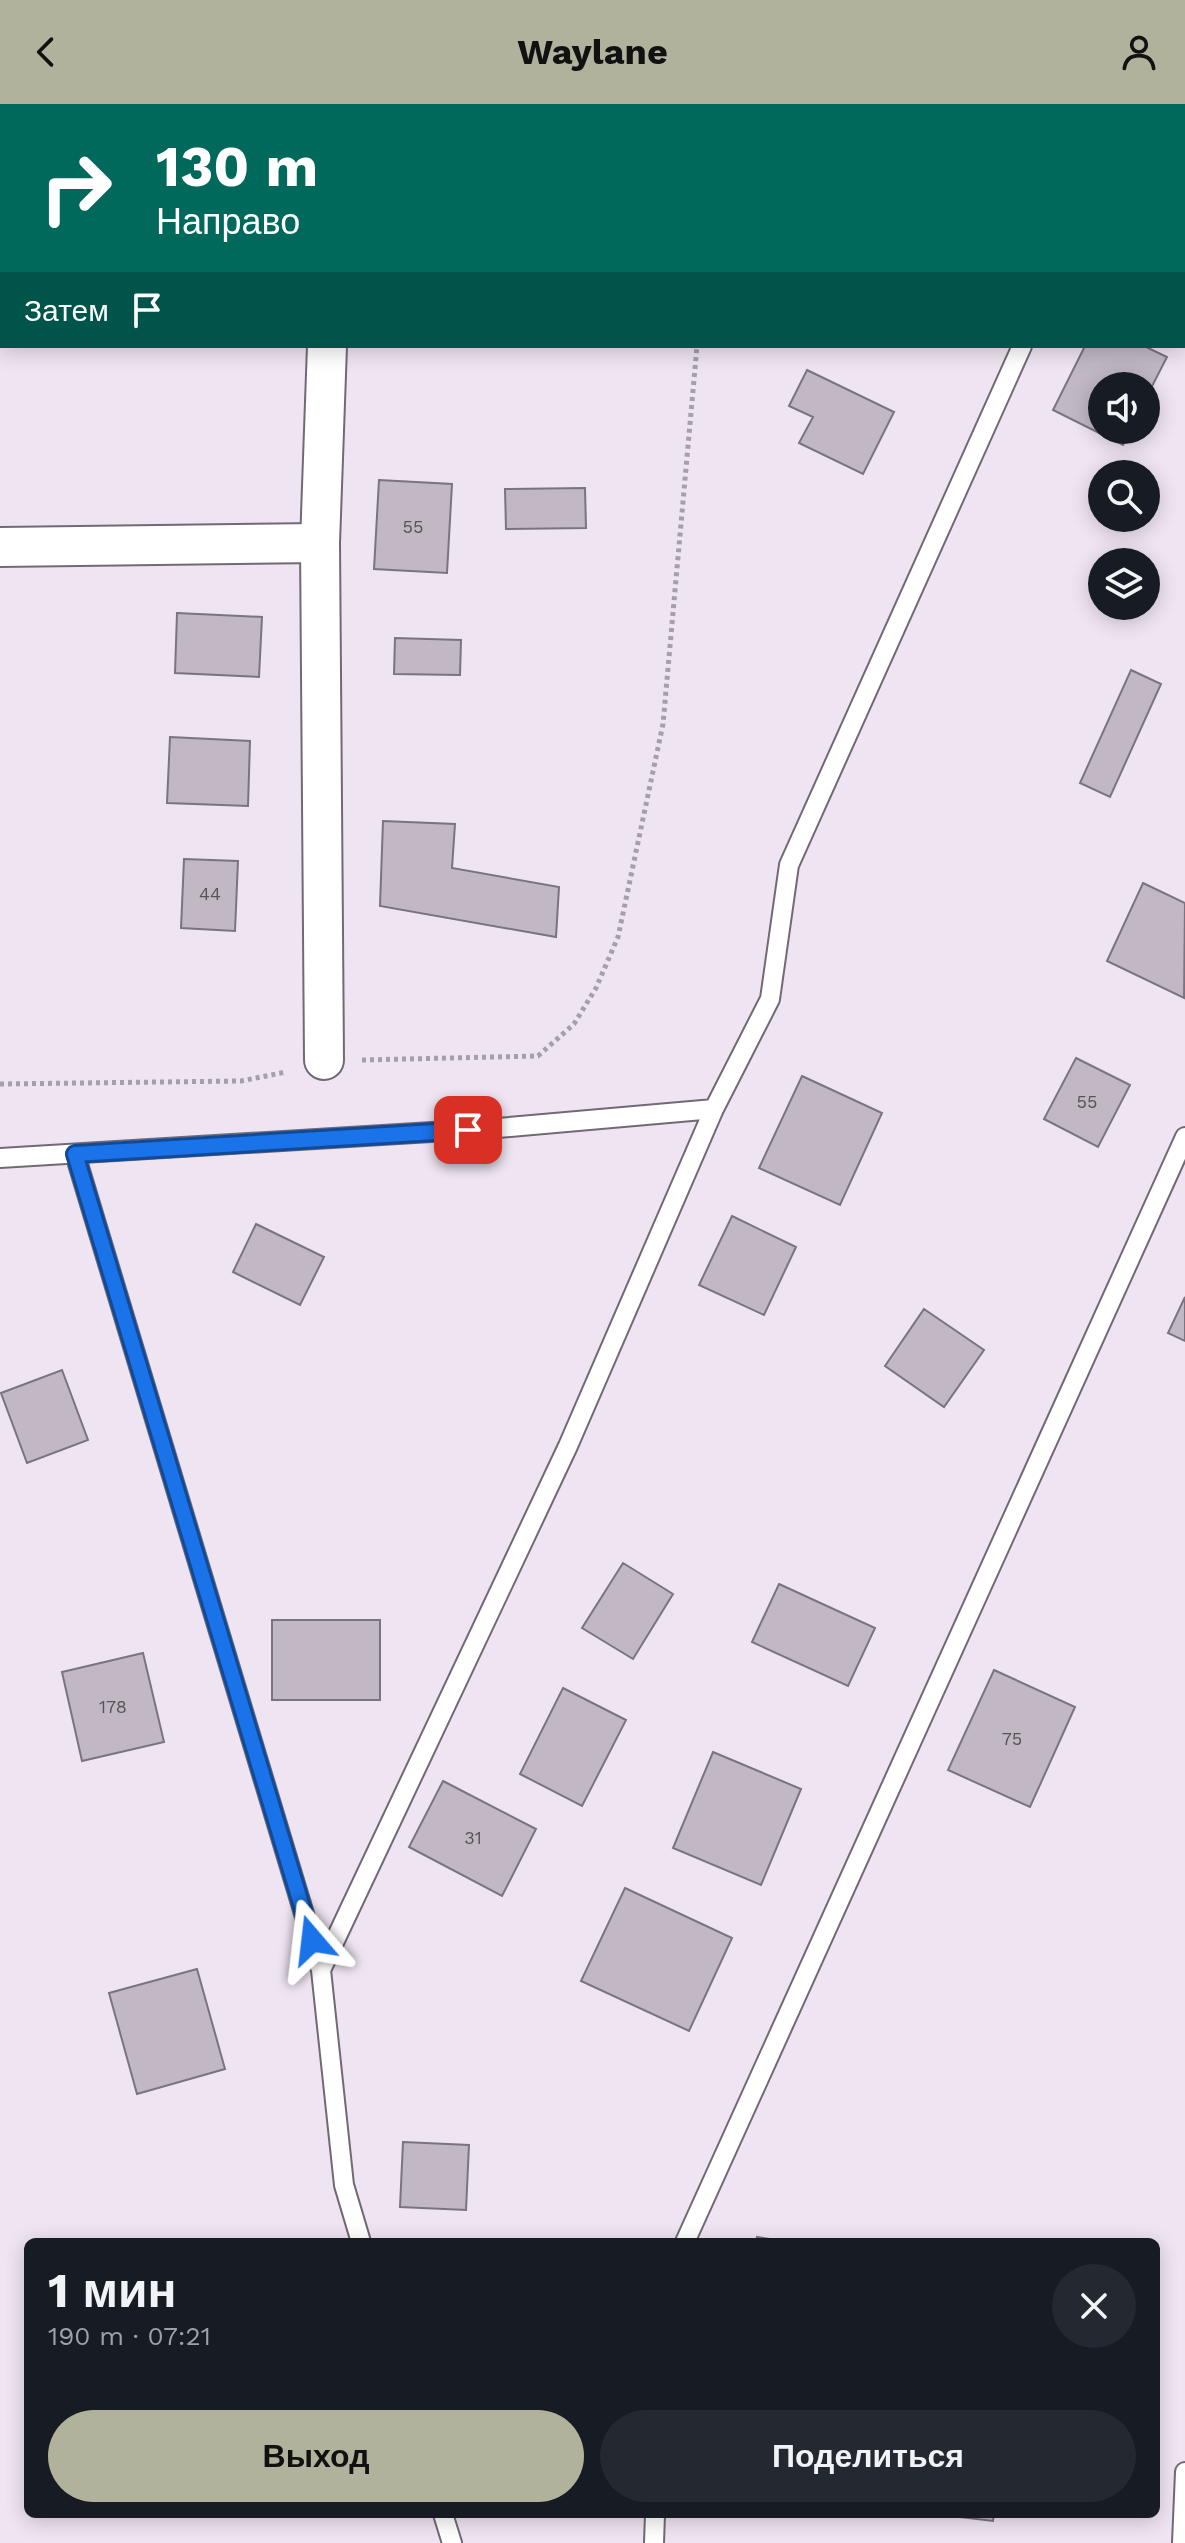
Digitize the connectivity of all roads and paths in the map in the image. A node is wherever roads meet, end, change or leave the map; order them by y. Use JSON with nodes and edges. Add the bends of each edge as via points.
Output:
{"nodes":[{"id":1,"x":327,"y":348,"type":"edge"},
{"id":2,"x":697,"y":348,"type":"edge"},
{"id":3,"x":1021,"y":348,"type":"edge"},
{"id":4,"x":320,"y":543,"type":"junction"},
{"id":5,"x":0,"y":547,"type":"edge"},
{"id":6,"x":324,"y":1060,"type":"junction"},
{"id":7,"x":0,"y":1084,"type":"edge"},
{"id":8,"x":714,"y":1109,"type":"junction"},
{"id":9,"x":1185,"y":1137,"type":"edge"},
{"id":10,"x":75,"y":1154,"type":"junction"},
{"id":11,"x":0,"y":1158,"type":"edge"},
{"id":12,"x":321,"y":1970,"type":"junction"},
{"id":13,"x":360,"y":2238,"type":"edge"},
{"id":14,"x":687,"y":2238,"type":"edge"},
{"id":15,"x":1185,"y":2472,"type":"edge"},
{"id":16,"x":444,"y":2518,"type":"edge"},
{"id":17,"x":655,"y":2518,"type":"edge"},
{"id":18,"x":452,"y":2543,"type":"edge"},
{"id":19,"x":654,"y":2543,"type":"edge"},
{"id":20,"x":1182,"y":2543,"type":"edge"}],
"edges":[{"from":1,"to":4,"type":"street"},
{"from":2,"to":6,"type":"path","via":[[663,724],[618,937],[596,988],[574,1024],[538,1056]]},
{"from":3,"to":8,"type":"lane","via":[[789,865],[770,999]]},
{"from":4,"to":5,"type":"street"},
{"from":4,"to":6,"type":"street"},
{"from":6,"to":7,"type":"path","via":[[241,1081]]},
{"from":8,"to":10,"type":"lane"},
{"from":8,"to":12,"type":"lane","via":[[568,1446]]},
{"from":9,"to":14,"type":"lane"},
{"from":10,"to":11,"type":"lane"},
{"from":10,"to":12,"type":"lane"},
{"from":12,"to":13,"type":"lane","via":[[344,2185]]},
{"from":15,"to":20,"type":"lane"},
{"from":16,"to":18,"type":"lane"},
{"from":17,"to":19,"type":"lane"}]}
